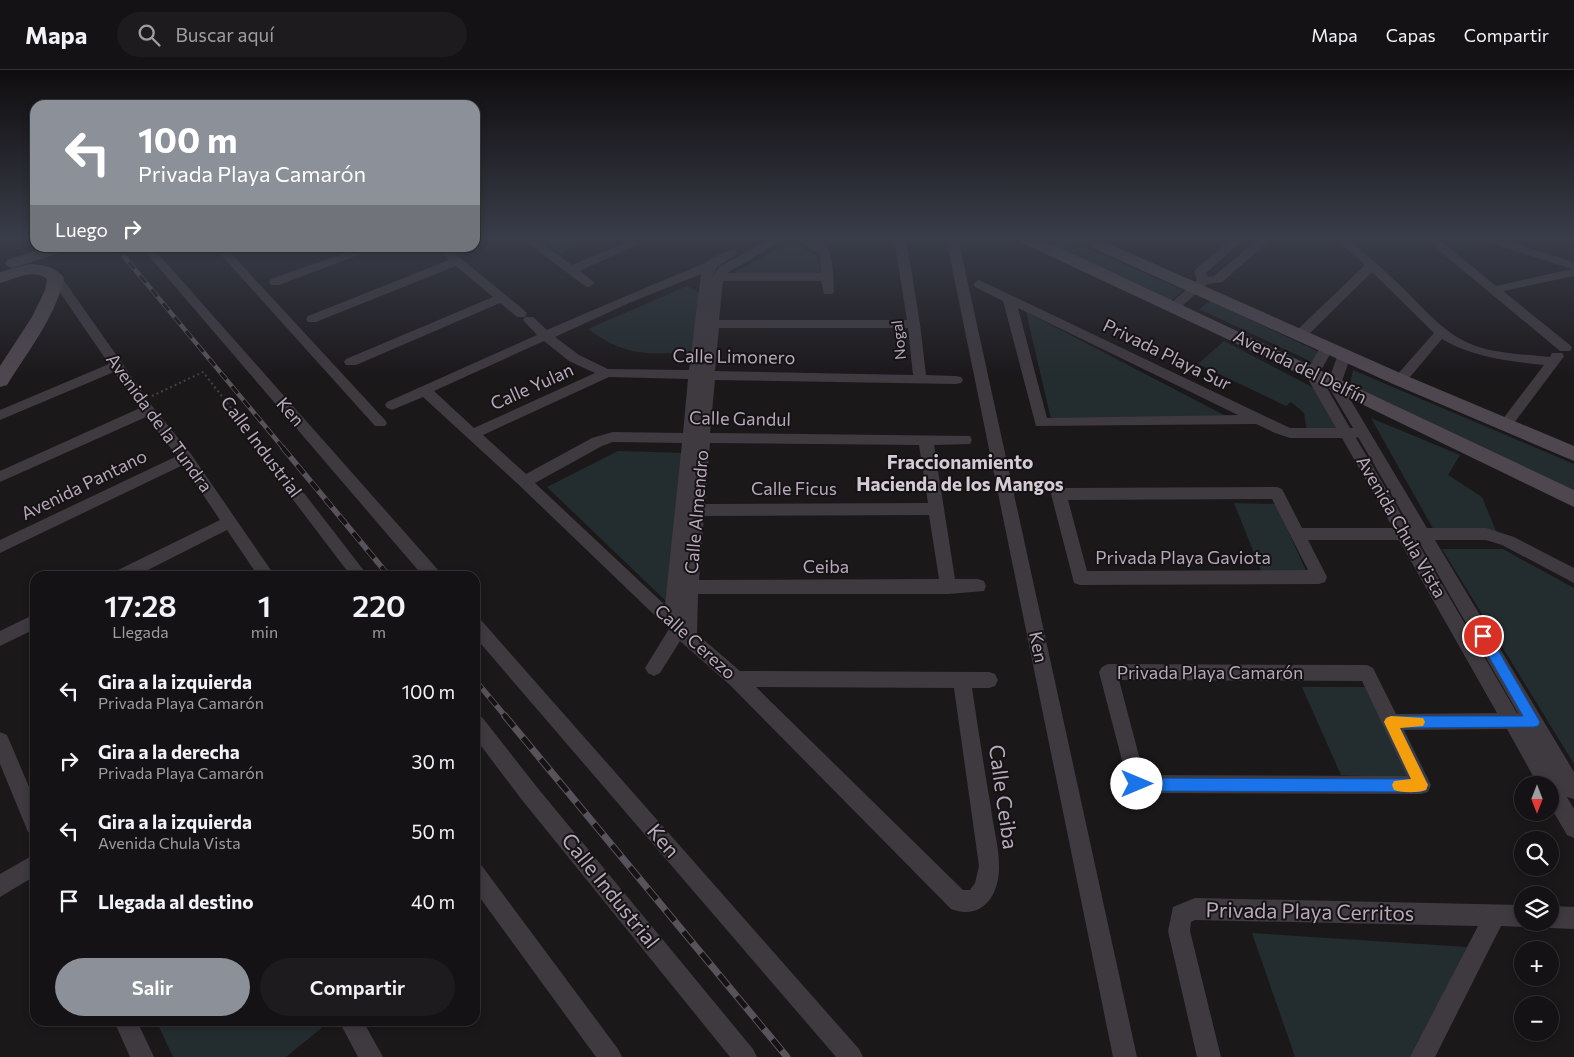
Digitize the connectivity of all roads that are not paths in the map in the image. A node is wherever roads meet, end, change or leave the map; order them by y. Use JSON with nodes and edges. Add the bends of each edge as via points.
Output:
{"nodes":[{"id":1,"x":46,"y":284,"type":"edge"},
{"id":2,"x":53,"y":284,"type":"edge"},
{"id":3,"x":59,"y":284,"type":"edge"},
{"id":4,"x":178,"y":284,"type":"edge"},
{"id":5,"x":253,"y":284,"type":"edge"},
{"id":6,"x":400,"y":284,"type":"edge"},
{"id":7,"x":485,"y":284,"type":"edge"},
{"id":8,"x":666,"y":284,"type":"edge"},
{"id":9,"x":698,"y":284,"type":"edge"},
{"id":10,"x":705,"y":284,"type":"edge"},
{"id":11,"x":716,"y":284,"type":"edge"},
{"id":12,"x":828,"y":284,"type":"edge"},
{"id":13,"x":907,"y":284,"type":"edge"},
{"id":14,"x":962,"y":284,"type":"edge"},
{"id":15,"x":979,"y":284,"type":"dead end"},
{"id":16,"x":1126,"y":284,"type":"edge"},
{"id":17,"x":1202,"y":284,"type":"edge"},
{"id":18,"x":1352,"y":284,"type":"edge"},
{"id":19,"x":1392,"y":284,"type":"edge"},
{"id":20,"x":1486,"y":284,"type":"edge"},
{"id":21,"x":1520,"y":284,"type":"edge"},
{"id":22,"x":1199,"y":285,"type":"junction"},
{"id":23,"x":704,"y":287,"type":"junction"},
{"id":24,"x":1493,"y":290,"type":"junction"},
{"id":25,"x":828,"y":291,"type":"dead end"},
{"id":26,"x":502,"y":298,"type":"junction"},
{"id":27,"x":1009,"y":298,"type":"junction"},
{"id":28,"x":1175,"y":306,"type":"junction"},
{"id":29,"x":312,"y":319,"type":"dead end"},
{"id":30,"x":707,"y":324,"type":"junction"},
{"id":31,"x":914,"y":324,"type":"junction"},
{"id":32,"x":1441,"y":332,"type":"junction"},
{"id":33,"x":1300,"y":335,"type":"junction"},
{"id":34,"x":545,"y":336,"type":"junction"},
{"id":35,"x":1570,"y":346,"type":"edge"},
{"id":36,"x":1327,"y":347,"type":"junction"},
{"id":37,"x":0,"y":354,"type":"edge"},
{"id":38,"x":1344,"y":354,"type":"junction"},
{"id":39,"x":1551,"y":361,"type":"junction"},
{"id":40,"x":351,"y":362,"type":"dead end"},
{"id":41,"x":118,"y":365,"type":"junction"},
{"id":42,"x":607,"y":373,"type":"junction"},
{"id":43,"x":1312,"y":374,"type":"junction"},
{"id":44,"x":703,"y":375,"type":"junction"},
{"id":45,"x":920,"y":380,"type":"junction"},
{"id":46,"x":956,"y":380,"type":"dead end"},
{"id":47,"x":1400,"y":380,"type":"junction"},
{"id":48,"x":0,"y":381,"type":"edge"},
{"id":49,"x":1334,"y":384,"type":"junction"},
{"id":50,"x":424,"y":390,"type":"junction"},
{"id":51,"x":145,"y":405,"type":"junction"},
{"id":52,"x":392,"y":405,"type":"dead end"},
{"id":53,"x":0,"y":416,"type":"edge"},
{"id":54,"x":1258,"y":420,"type":"junction"},
{"id":55,"x":380,"y":423,"type":"dead end"},
{"id":56,"x":1041,"y":423,"type":"joint"},
{"id":57,"x":1506,"y":424,"type":"junction"},
{"id":58,"x":1355,"y":433,"type":"junction"},
{"id":59,"x":473,"y":434,"type":"junction"},
{"id":60,"x":697,"y":437,"type":"junction"},
{"id":61,"x":926,"y":440,"type":"junction"},
{"id":62,"x":965,"y":440,"type":"dead end"},
{"id":63,"x":1574,"y":454,"type":"edge"},
{"id":64,"x":186,"y":458,"type":"junction"},
{"id":65,"x":0,"y":477,"type":"edge"},
{"id":66,"x":525,"y":482,"type":"junction"},
{"id":67,"x":299,"y":497,"type":"road end"},
{"id":68,"x":1574,"y":499,"type":"edge"},
{"id":69,"x":936,"y":509,"type":"junction"},
{"id":70,"x":690,"y":510,"type":"junction"},
{"id":71,"x":229,"y":522,"type":"junction"},
{"id":72,"x":1298,"y":534,"type":"junction"},
{"id":73,"x":1406,"y":534,"type":"junction"},
{"id":74,"x":1423,"y":534,"type":"junction"},
{"id":75,"x":0,"y":548,"type":"edge"},
{"id":76,"x":132,"y":571,"type":"edge"},
{"id":77,"x":263,"y":571,"type":"edge"},
{"id":78,"x":356,"y":571,"type":"edge"},
{"id":79,"x":429,"y":571,"type":"edge"},
{"id":80,"x":1574,"y":576,"type":"edge"},
{"id":81,"x":682,"y":585,"type":"junction"},
{"id":82,"x":978,"y":586,"type":"dead end"},
{"id":83,"x":948,"y":587,"type":"junction"},
{"id":84,"x":30,"y":624,"type":"edge"},
{"id":85,"x":680,"y":629,"type":"junction"},
{"id":86,"x":480,"y":631,"type":"edge"},
{"id":87,"x":0,"y":639,"type":"edge"},
{"id":88,"x":654,"y":668,"type":"dead end"},
{"id":89,"x":736,"y":679,"type":"junction"},
{"id":90,"x":989,"y":680,"type":"dead end"},
{"id":91,"x":962,"y":681,"type":"junction"},
{"id":92,"x":1511,"y":721,"type":"junction"},
{"id":93,"x":1391,"y":722,"type":"junction"},
{"id":94,"x":1534,"y":722,"type":"junction"},
{"id":95,"x":480,"y":729,"type":"edge"},
{"id":96,"x":0,"y":741,"type":"edge"},
{"id":97,"x":1543,"y":776,"type":"edge"},
{"id":98,"x":1573,"y":787,"type":"edge"},
{"id":99,"x":1559,"y":803,"type":"edge"},
{"id":100,"x":30,"y":813,"type":"edge"},
{"id":101,"x":1574,"y":828,"type":"edge"},
{"id":102,"x":30,"y":867,"type":"edge"},
{"id":103,"x":480,"y":880,"type":"edge"},
{"id":104,"x":0,"y":886,"type":"edge"},
{"id":105,"x":959,"y":901,"type":"joint"},
{"id":106,"x":1496,"y":916,"type":"junction"},
{"id":107,"x":1514,"y":916,"type":"edge"},
{"id":108,"x":1559,"y":917,"type":"edge"},
{"id":109,"x":1574,"y":918,"type":"edge"},
{"id":110,"x":127,"y":1026,"type":"edge"},
{"id":111,"x":353,"y":1026,"type":"edge"},
{"id":112,"x":142,"y":1057,"type":"edge"},
{"id":113,"x":371,"y":1057,"type":"edge"},
{"id":114,"x":610,"y":1057,"type":"edge"},
{"id":115,"x":746,"y":1057,"type":"edge"},
{"id":116,"x":851,"y":1057,"type":"edge"},
{"id":117,"x":1125,"y":1057,"type":"edge"},
{"id":118,"x":1209,"y":1057,"type":"edge"},
{"id":119,"x":1422,"y":1057,"type":"edge"}],
"edges":[{"from":1,"to":37,"type":"street"},
{"from":2,"to":48,"type":"street","via":[[54,291],[45,308]]},
{"from":3,"to":41,"type":"street","name":"Avenida de la Tundra"},
{"from":4,"to":79,"type":"street","name":"Ken"},
{"from":5,"to":55,"type":"street"},
{"from":6,"to":29,"type":"street"},
{"from":7,"to":26,"type":"street","name":"Calle Limonero"},
{"from":8,"to":34,"type":"street"},
{"from":9,"to":23,"type":"street"},
{"from":10,"to":23,"type":"street","name":"Calle Almendro"},
{"from":11,"to":30,"type":"street","name":"Calle Almendro"},
{"from":12,"to":25,"type":"street"},
{"from":13,"to":31,"type":"street","name":"Nogal"},
{"from":14,"to":117,"type":"street","name":"Ken"},
{"from":15,"to":27,"type":"street","name":"Privada Playa Sur"},
{"from":16,"to":28,"type":"street","name":"Avenida del Delfín"},
{"from":17,"to":22,"type":"street"},
{"from":18,"to":33,"type":"street"},
{"from":19,"to":32,"type":"street"},
{"from":20,"to":24,"type":"street"},
{"from":21,"to":24,"type":"street"},
{"from":22,"to":28,"type":"street"},
{"from":22,"to":33,"type":"street","name":"Avenida del Delfín"},
{"from":23,"to":30,"type":"street","name":"Calle Almendro"},
{"from":24,"to":35,"type":"street"},
{"from":26,"to":34,"type":"street","name":"Calle Limonero"},
{"from":26,"to":40,"type":"street"},
{"from":27,"to":54,"type":"street","name":"Privada Playa Sur"},
{"from":27,"to":56,"type":"street"},
{"from":28,"to":43,"type":"street","name":"Avenida del Delfín"},
{"from":30,"to":31,"type":"street"},
{"from":30,"to":44,"type":"street","name":"Calle Almendro"},
{"from":31,"to":45,"type":"street","name":"Nogal"},
{"from":32,"to":39,"type":"street","via":[[1476,352]]},
{"from":32,"to":47,"type":"street"},
{"from":33,"to":36,"type":"street","name":"Avenida del Delfín"},
{"from":34,"to":42,"type":"street","name":"Calle Limonero","via":[[568,356]]},
{"from":34,"to":50,"type":"street"},
{"from":35,"to":39,"type":"street"},
{"from":36,"to":38,"type":"street","name":"Avenida del Delfín"},
{"from":36,"to":43,"type":"street"},
{"from":38,"to":47,"type":"street","name":"Avenida del Delfín"},
{"from":38,"to":49,"type":"street"},
{"from":39,"to":57,"type":"street"},
{"from":41,"to":51,"type":"street","name":"Avenida de la Tundra"},
{"from":41,"to":53,"type":"street"},
{"from":42,"to":44,"type":"street","name":"Calle Limonero"},
{"from":42,"to":59,"type":"street","name":"Calle Yulan"},
{"from":43,"to":49,"type":"street","name":"Avenida del Delfín"},
{"from":43,"to":58,"type":"street","name":"Avenida Chula Vista"},
{"from":44,"to":45,"type":"street","name":"Calle Limonero"},
{"from":44,"to":60,"type":"street","name":"Calle Almendro"},
{"from":45,"to":46,"type":"street","name":"Calle Limonero"},
{"from":47,"to":57,"type":"street","name":"Avenida del Delfín"},
{"from":49,"to":58,"type":"street","name":"Avenida Chula Vista"},
{"from":49,"to":68,"type":"street","name":"Avenida del Delfín"},
{"from":50,"to":52,"type":"street"},
{"from":50,"to":59,"type":"street","name":"Calle Cerezo"},
{"from":51,"to":64,"type":"street","name":"Avenida de la Tundra"},
{"from":51,"to":65,"type":"street"},
{"from":54,"to":56,"type":"street","name":"Privada Playa Sur"},
{"from":54,"to":58,"type":"street","name":"Privada Playa Sur","via":[[1290,433]]},
{"from":57,"to":63,"type":"street","name":"Avenida del Delfín"},
{"from":58,"to":73,"type":"street","name":"Avenida Chula Vista"},
{"from":58,"to":74,"type":"street","name":"Avenida Chula Vista"},
{"from":59,"to":66,"type":"street","name":"Calle Cerezo"},
{"from":60,"to":61,"type":"street","name":"Calle Gandul"},
{"from":60,"to":66,"type":"street","name":"Calle Gandul","via":[[605,439]]},
{"from":60,"to":70,"type":"street","name":"Calle Almendro"},
{"from":61,"to":62,"type":"street","name":"Calle Gandul"},
{"from":61,"to":69,"type":"street"},
{"from":64,"to":71,"type":"street","name":"Avenida de la Tundra"},
{"from":64,"to":75,"type":"street","name":"Avenida Pantano"},
{"from":66,"to":85,"type":"street","name":"Calle Cerezo"},
{"from":67,"to":78,"type":"street","name":"Calle Industrial"},
{"from":69,"to":70,"type":"street","name":"Calle Ficus"},
{"from":69,"to":83,"type":"street"},
{"from":70,"to":81,"type":"street","name":"Calle Almendro"},
{"from":71,"to":76,"type":"street"},
{"from":71,"to":77,"type":"street","name":"Avenida de la Tundra"},
{"from":72,"to":72,"type":"street","name":"Privada Playa Gaviota","via":[[1277,493],[1059,494],[1080,578],[1319,577]]},
{"from":72,"to":73,"type":"street"},
{"from":73,"to":74,"type":"street"},
{"from":73,"to":92,"type":"street","name":"Avenida Chula Vista"},
{"from":74,"to":80,"type":"street","via":[[1486,534],[1498,537]]},
{"from":74,"to":94,"type":"street","name":"Avenida Chula Vista"},
{"from":81,"to":83,"type":"street","name":"Ceiba"},
{"from":81,"to":85,"type":"street","name":"Calle Almendro"},
{"from":81,"to":85,"type":"street","name":"Calle Almendro"},
{"from":82,"to":83,"type":"street","name":"Ceiba"},
{"from":84,"to":87,"type":"street"},
{"from":85,"to":88,"type":"street","name":"Calle Almendro"},
{"from":85,"to":89,"type":"street","name":"Calle Cerezo"},
{"from":86,"to":116,"type":"street","name":"Ken"},
{"from":89,"to":91,"type":"street"},
{"from":89,"to":105,"type":"street","name":"Calle Cerezo"},
{"from":90,"to":91,"type":"street"},
{"from":91,"to":105,"type":"street","name":"Calle Ceiba","via":[[989,866],[985,888],[975,902]]},
{"from":92,"to":93,"type":"street"},
{"from":92,"to":94,"type":"street"},
{"from":92,"to":97,"type":"street","name":"Avenida Chula Vista"},
{"from":93,"to":93,"type":"street","name":"Privada Playa Camarón","via":[[1421,785],[1137,784],[1108,672],[1367,673]]},
{"from":94,"to":98,"type":"street","name":"Avenida Chula Vista"},
{"from":95,"to":115,"type":"street","name":"Calle Industrial"},
{"from":96,"to":100,"type":"street"},
{"from":99,"to":101,"type":"street","name":"Avenida Chula Vista"},
{"from":102,"to":104,"type":"street"},
{"from":103,"to":114,"type":"street"},
{"from":106,"to":107,"type":"street","name":"Privada Playa Cerritos"},
{"from":106,"to":118,"type":"street","name":"Privada Playa Cerritos","via":[[1195,909],[1181,915],[1179,931]]},
{"from":106,"to":119,"type":"street"},
{"from":108,"to":109,"type":"street"},
{"from":110,"to":112,"type":"street"},
{"from":111,"to":113,"type":"street"}]}
